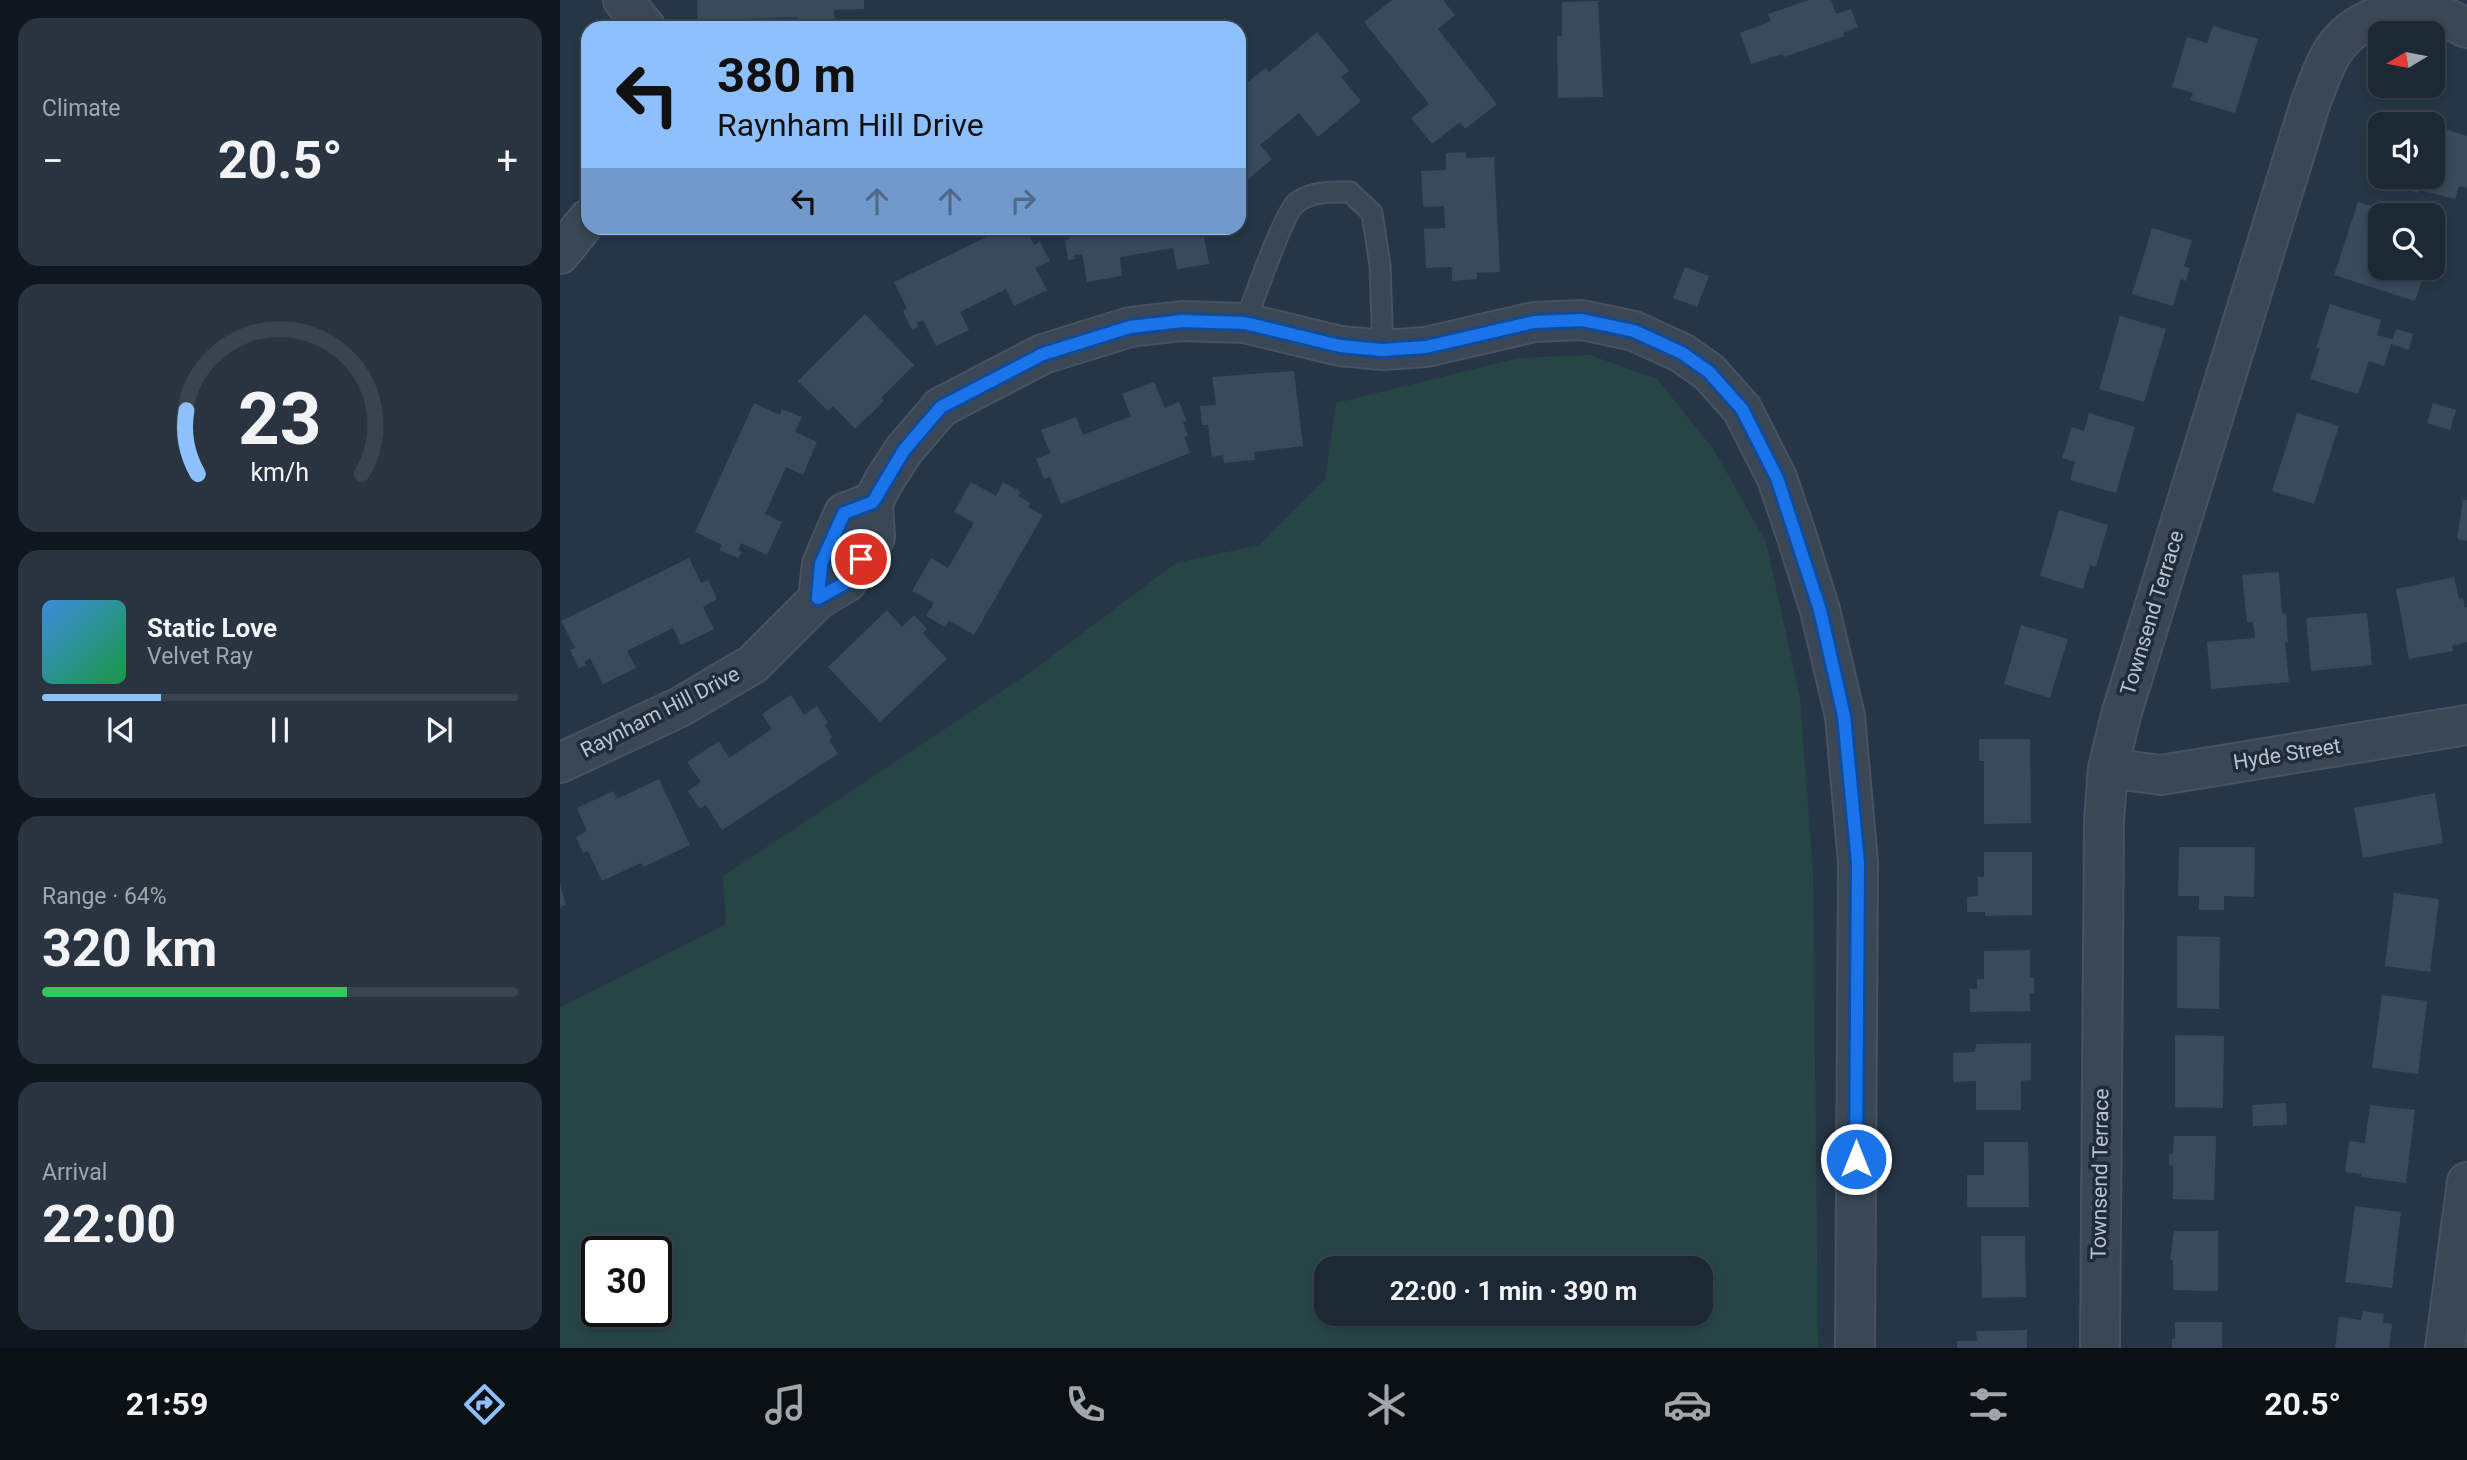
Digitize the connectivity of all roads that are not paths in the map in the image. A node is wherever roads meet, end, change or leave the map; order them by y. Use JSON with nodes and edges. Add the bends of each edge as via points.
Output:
{"nodes":[{"id":1,"x":623,"y":0,"type":"edge"},
{"id":2,"x":640,"y":21,"type":"edge"},
{"id":3,"x":2467,"y":28,"type":"edge"},
{"id":4,"x":581,"y":228,"type":"edge"},
{"id":5,"x":560,"y":254,"type":"edge"},
{"id":6,"x":1245,"y":323,"type":"junction"},
{"id":7,"x":1382,"y":350,"type":"junction"},
{"id":8,"x":2467,"y":725,"type":"edge"},
{"id":9,"x":560,"y":763,"type":"edge"},
{"id":10,"x":2108,"y":768,"type":"junction"},
{"id":11,"x":2467,"y":1182,"type":"edge"},
{"id":12,"x":1855,"y":1348,"type":"edge"},
{"id":13,"x":2100,"y":1348,"type":"edge"},
{"id":14,"x":2445,"y":1348,"type":"edge"}],
"edges":[{"from":1,"to":2,"type":"street"},
{"from":3,"to":10,"type":"street","name":"Townsend Terrace","via":[[2432,13],[2374,17],[2353,29],[2330,55],[2311,101],[2120,715]]},
{"from":4,"to":5,"type":"street"},
{"from":6,"to":7,"type":"street","name":"Raynham Hill Drive","via":[[1340,346]]},
{"from":6,"to":7,"type":"lane","via":[[1294,204],[1319,192],[1350,192],[1372,213],[1380,265]]},
{"from":6,"to":9,"type":"street","name":"Raynham Hill Drive","via":[[1182,321],[1130,327],[1043,354],[941,407],[904,450],[873,502],[875,537],[847,582],[818,598],[752,664],[680,707]]},
{"from":7,"to":12,"type":"street","name":"Raynham Hill Drive","via":[[1426,347],[1534,322],[1582,320],[1634,331],[1682,353],[1709,372],[1742,409],[1777,478],[1820,610],[1844,716],[1858,863]]},
{"from":8,"to":10,"type":"street","name":"Hyde Street","via":[[2161,775]]},
{"from":10,"to":13,"type":"street","name":"Townsend Terrace"},
{"from":11,"to":14,"type":"street"}]}
